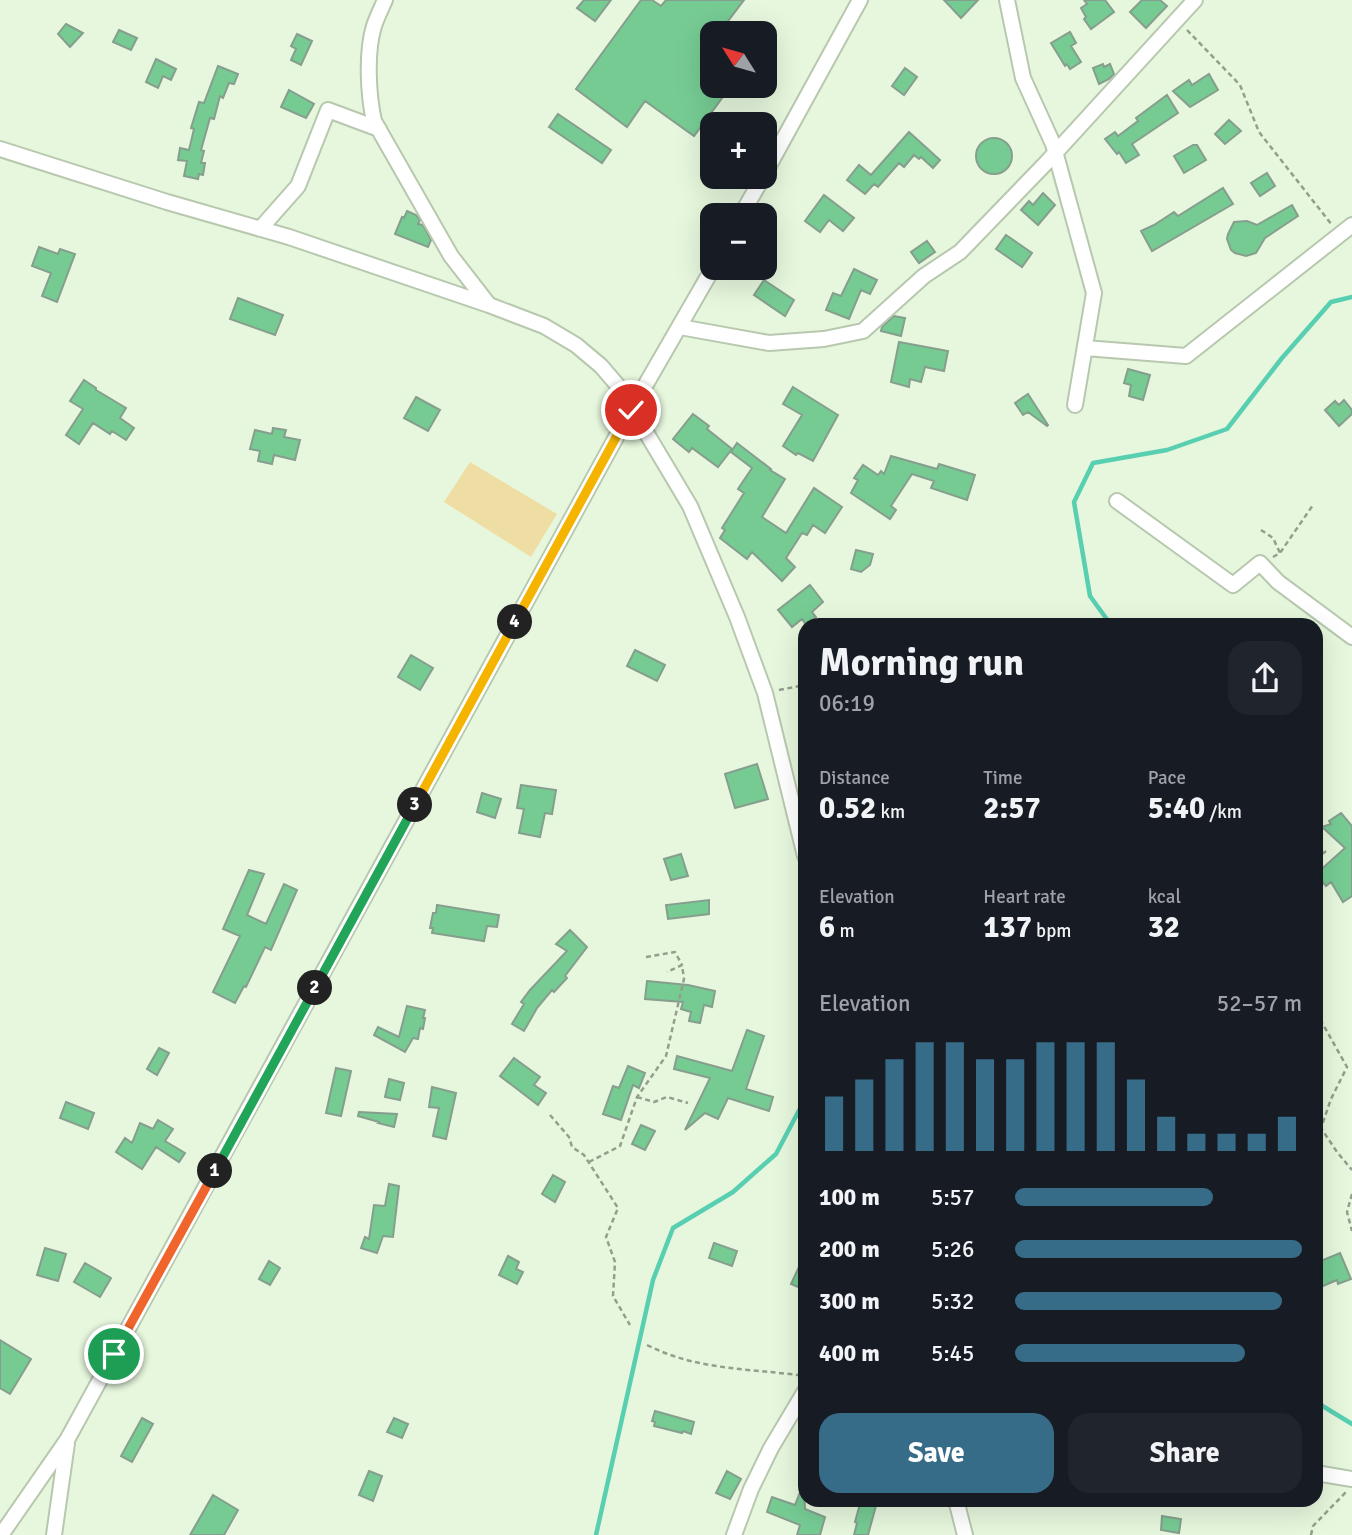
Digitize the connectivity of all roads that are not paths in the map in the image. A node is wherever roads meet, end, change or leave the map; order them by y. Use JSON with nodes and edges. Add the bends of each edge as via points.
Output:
{"nodes":[{"id":1,"x":384,"y":0,"type":"edge"},
{"id":2,"x":860,"y":0,"type":"edge"},
{"id":3,"x":1007,"y":0,"type":"edge"},
{"id":4,"x":1195,"y":0,"type":"edge"},
{"id":5,"x":379,"y":129,"type":"junction"},
{"id":6,"x":0,"y":149,"type":"edge"},
{"id":7,"x":777,"y":151,"type":"edge"},
{"id":8,"x":1055,"y":153,"type":"junction"},
{"id":9,"x":1352,"y":225,"type":"edge"},
{"id":10,"x":260,"y":229,"type":"junction"},
{"id":11,"x":706,"y":280,"type":"edge"},
{"id":12,"x":489,"y":304,"type":"junction"},
{"id":13,"x":680,"y":327,"type":"junction"},
{"id":14,"x":1085,"y":348,"type":"junction"},
{"id":15,"x":1075,"y":405,"type":"dead end"},
{"id":16,"x":631,"y":410,"type":"junction"},
{"id":17,"x":1117,"y":501,"type":"dead end"},
{"id":18,"x":1352,"y":637,"type":"edge"},
{"id":19,"x":798,"y":827,"type":"edge"},
{"id":20,"x":798,"y":1403,"type":"edge"},
{"id":21,"x":68,"y":1440,"type":"junction"},
{"id":22,"x":1323,"y":1474,"type":"edge"},
{"id":23,"x":1352,"y":1479,"type":"edge"},
{"id":24,"x":958,"y":1507,"type":"edge"},
{"id":25,"x":1,"y":1535,"type":"edge"},
{"id":26,"x":54,"y":1535,"type":"edge"},
{"id":27,"x":734,"y":1535,"type":"edge"},
{"id":28,"x":965,"y":1535,"type":"edge"}],
"edges":[{"from":1,"to":5,"type":"street","via":[[373,28],[370,63],[370,102]]},
{"from":2,"to":7,"type":"street"},
{"from":3,"to":8,"type":"street","via":[[1023,78]]},
{"from":4,"to":8,"type":"street"},
{"from":5,"to":10,"type":"street","via":[[328,110],[298,186]]},
{"from":5,"to":12,"type":"street","via":[[451,256]]},
{"from":6,"to":10,"type":"street"},
{"from":8,"to":13,"type":"street","via":[[960,252],[924,276],[863,331],[824,340],[769,343]]},
{"from":8,"to":14,"type":"street","via":[[1094,293]]},
{"from":9,"to":14,"type":"street","via":[[1186,356]]},
{"from":10,"to":12,"type":"street"},
{"from":11,"to":13,"type":"street"},
{"from":12,"to":16,"type":"street","via":[[544,326],[576,345],[619,387]]},
{"from":13,"to":16,"type":"street"},
{"from":14,"to":15,"type":"street"},
{"from":16,"to":19,"type":"street","via":[[690,506],[737,617],[765,693]]},
{"from":16,"to":21,"type":"street"},
{"from":17,"to":18,"type":"street","via":[[1233,585],[1260,563],[1278,582]]},
{"from":20,"to":27,"type":"street","via":[[766,1458]]},
{"from":21,"to":25,"type":"street"},
{"from":21,"to":26,"type":"street"},
{"from":22,"to":23,"type":"street"},
{"from":24,"to":28,"type":"street"}]}
